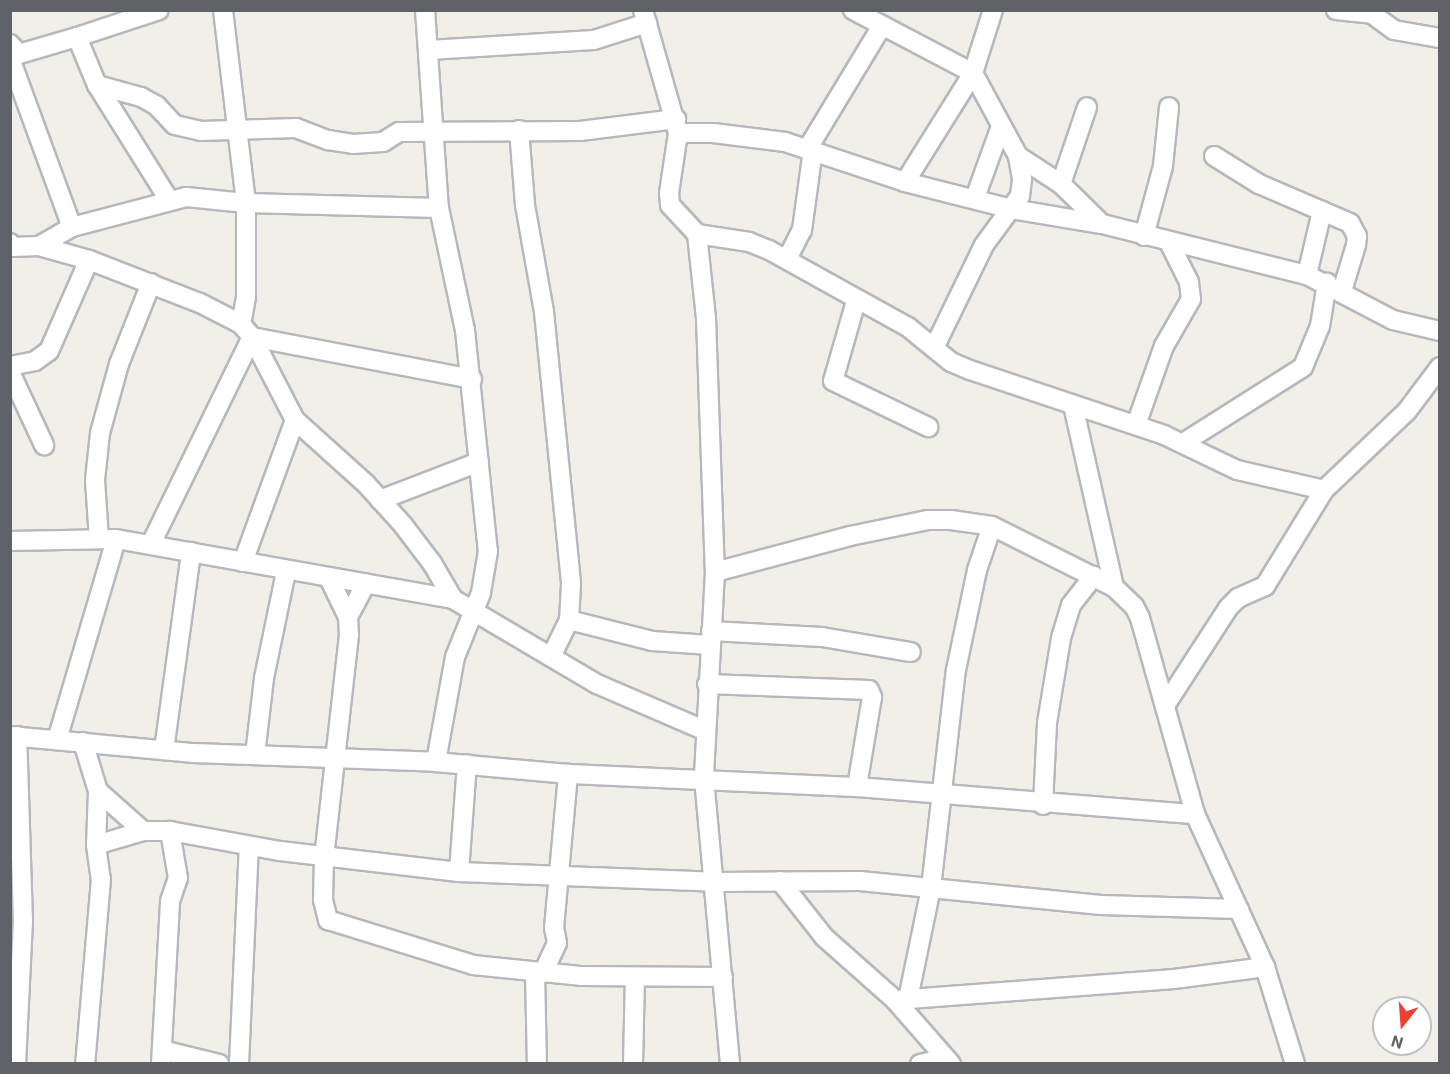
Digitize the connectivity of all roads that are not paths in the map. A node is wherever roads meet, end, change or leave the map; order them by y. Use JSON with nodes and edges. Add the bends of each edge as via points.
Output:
{"nodes":[{"id":1,"x":159,"y":10,"type":"edge"},
{"id":2,"x":223,"y":10,"type":"edge"},
{"id":3,"x":425,"y":10,"type":"edge"},
{"id":4,"x":853,"y":10,"type":"edge"},
{"id":5,"x":993,"y":10,"type":"edge"},
{"id":6,"x":1336,"y":10,"type":"edge"},
{"id":7,"x":1373,"y":12,"type":"edge"},
{"id":8,"x":645,"y":17,"type":"edge"},
{"id":9,"x":882,"y":26,"type":"junction"},
{"id":10,"x":77,"y":37,"type":"junction"},
{"id":11,"x":1440,"y":38,"type":"edge"},
{"id":12,"x":429,"y":51,"type":"junction"},
{"id":13,"x":13,"y":53,"type":"edge"},
{"id":14,"x":973,"y":73,"type":"junction"},
{"id":15,"x":97,"y":86,"type":"junction"},
{"id":16,"x":1087,"y":107,"type":"dead end"},
{"id":17,"x":1169,"y":107,"type":"dead end"},
{"id":18,"x":677,"y":126,"type":"junction"},
{"id":19,"x":1001,"y":126,"type":"junction"},
{"id":20,"x":235,"y":129,"type":"junction"},
{"id":21,"x":519,"y":130,"type":"junction"},
{"id":22,"x":434,"y":132,"type":"junction"},
{"id":23,"x":811,"y":149,"type":"junction"},
{"id":24,"x":1018,"y":156,"type":"junction"},
{"id":25,"x":1214,"y":156,"type":"dead end"},
{"id":26,"x":906,"y":182,"type":"junction"},
{"id":27,"x":1061,"y":184,"type":"junction"},
{"id":28,"x":975,"y":198,"type":"junction"},
{"id":29,"x":169,"y":201,"type":"junction"},
{"id":30,"x":246,"y":203,"type":"junction"},
{"id":31,"x":439,"y":208,"type":"junction"},
{"id":32,"x":1322,"y":211,"type":"junction"},
{"id":33,"x":1003,"y":212,"type":"junction"},
{"id":34,"x":1102,"y":224,"type":"junction"},
{"id":35,"x":72,"y":227,"type":"junction"},
{"id":36,"x":698,"y":234,"type":"junction"},
{"id":37,"x":1144,"y":236,"type":"junction"},
{"id":38,"x":1169,"y":242,"type":"junction"},
{"id":39,"x":11,"y":245,"type":"edge"},
{"id":40,"x":39,"y":246,"type":"junction"},
{"id":41,"x":787,"y":259,"type":"junction"},
{"id":42,"x":89,"y":260,"type":"junction"},
{"id":43,"x":1307,"y":275,"type":"junction"},
{"id":44,"x":152,"y":283,"type":"junction"},
{"id":45,"x":1335,"y":287,"type":"junction"},
{"id":46,"x":856,"y":301,"type":"junction"},
{"id":47,"x":246,"y":331,"type":"junction"},
{"id":48,"x":1440,"y":331,"type":"edge"},
{"id":49,"x":934,"y":348,"type":"junction"},
{"id":50,"x":10,"y":366,"type":"edge"},
{"id":51,"x":1440,"y":367,"type":"edge"},
{"id":52,"x":10,"y":372,"type":"edge"},
{"id":53,"x":472,"y":379,"type":"junction"},
{"id":54,"x":1073,"y":405,"type":"junction"},
{"id":55,"x":295,"y":420,"type":"junction"},
{"id":56,"x":1136,"y":425,"type":"junction"},
{"id":57,"x":928,"y":427,"type":"dead end"},
{"id":58,"x":1183,"y":443,"type":"junction"},
{"id":59,"x":44,"y":445,"type":"dead end"},
{"id":60,"x":479,"y":462,"type":"junction"},
{"id":61,"x":1323,"y":490,"type":"junction"},
{"id":62,"x":380,"y":500,"type":"junction"},
{"id":63,"x":992,"y":526,"type":"junction"},
{"id":64,"x":107,"y":539,"type":"junction"},
{"id":65,"x":10,"y":541,"type":"edge"},
{"id":66,"x":151,"y":544,"type":"junction"},
{"id":67,"x":191,"y":552,"type":"junction"},
{"id":68,"x":243,"y":562,"type":"junction"},
{"id":69,"x":286,"y":572,"type":"junction"},
{"id":70,"x":715,"y":572,"type":"junction"},
{"id":71,"x":1094,"y":576,"type":"junction"},
{"id":72,"x":330,"y":580,"type":"junction"},
{"id":73,"x":366,"y":583,"type":"junction"},
{"id":74,"x":1114,"y":586,"type":"junction"},
{"id":75,"x":453,"y":599,"type":"junction"},
{"id":76,"x":471,"y":609,"type":"junction"},
{"id":77,"x":348,"y":617,"type":"junction"},
{"id":78,"x":569,"y":620,"type":"junction"},
{"id":79,"x":711,"y":638,"type":"junction"},
{"id":80,"x":911,"y":652,"type":"dead end"},
{"id":81,"x":552,"y":657,"type":"junction"},
{"id":82,"x":707,"y":684,"type":"junction"},
{"id":83,"x":1166,"y":704,"type":"junction"},
{"id":84,"x":704,"y":730,"type":"junction"},
{"id":85,"x":14,"y":736,"type":"edge"},
{"id":86,"x":57,"y":740,"type":"junction"},
{"id":87,"x":83,"y":742,"type":"junction"},
{"id":88,"x":164,"y":750,"type":"junction"},
{"id":89,"x":255,"y":755,"type":"junction"},
{"id":90,"x":335,"y":760,"type":"junction"},
{"id":91,"x":436,"y":762,"type":"junction"},
{"id":92,"x":467,"y":764,"type":"junction"},
{"id":93,"x":568,"y":774,"type":"junction"},
{"id":94,"x":704,"y":778,"type":"junction"},
{"id":95,"x":857,"y":787,"type":"junction"},
{"id":96,"x":98,"y":791,"type":"junction"},
{"id":97,"x":943,"y":797,"type":"junction"},
{"id":98,"x":1043,"y":805,"type":"junction"},
{"id":99,"x":1195,"y":814,"type":"junction"},
{"id":100,"x":143,"y":831,"type":"junction"},
{"id":101,"x":170,"y":831,"type":"junction"},
{"id":102,"x":96,"y":845,"type":"junction"},
{"id":103,"x":249,"y":846,"type":"junction"},
{"id":104,"x":324,"y":857,"type":"junction"},
{"id":105,"x":459,"y":872,"type":"junction"},
{"id":106,"x":558,"y":876,"type":"junction"},
{"id":107,"x":780,"y":881,"type":"junction"},
{"id":108,"x":715,"y":882,"type":"junction"},
{"id":109,"x":931,"y":888,"type":"junction"},
{"id":110,"x":1239,"y":909,"type":"junction"},
{"id":111,"x":1265,"y":967,"type":"junction"},
{"id":112,"x":539,"y":973,"type":"junction"},
{"id":113,"x":723,"y":977,"type":"junction"},
{"id":114,"x":635,"y":978,"type":"junction"},
{"id":115,"x":901,"y":999,"type":"junction"},
{"id":116,"x":15,"y":1028,"type":"edge"},
{"id":117,"x":162,"y":1057,"type":"edge"},
{"id":118,"x":948,"y":1061,"type":"edge"},
{"id":119,"x":16,"y":1064,"type":"edge"},
{"id":120,"x":85,"y":1064,"type":"edge"},
{"id":121,"x":219,"y":1064,"type":"edge"},
{"id":122,"x":239,"y":1064,"type":"edge"},
{"id":123,"x":537,"y":1064,"type":"edge"},
{"id":124,"x":633,"y":1064,"type":"edge"},
{"id":125,"x":730,"y":1064,"type":"edge"},
{"id":126,"x":920,"y":1064,"type":"edge"},
{"id":127,"x":1295,"y":1064,"type":"edge"}],
"edges":[{"from":1,"to":10,"type":"street"},
{"from":2,"to":20,"type":"street"},
{"from":3,"to":12,"type":"street"},
{"from":4,"to":9,"type":"street"},
{"from":5,"to":14,"type":"street"},
{"from":6,"to":7,"type":"street"},
{"from":7,"to":11,"type":"street","via":[[1394,30]]},
{"from":8,"to":12,"type":"street","via":[[594,40]]},
{"from":8,"to":18,"type":"street"},
{"from":9,"to":14,"type":"street"},
{"from":9,"to":23,"type":"street"},
{"from":10,"to":13,"type":"street"},
{"from":10,"to":15,"type":"street"},
{"from":12,"to":22,"type":"street"},
{"from":13,"to":35,"type":"street"},
{"from":14,"to":19,"type":"street"},
{"from":14,"to":26,"type":"street"},
{"from":15,"to":20,"type":"street","via":[[141,98],[182,128],[211,132]]},
{"from":15,"to":29,"type":"street"},
{"from":16,"to":27,"type":"street"},
{"from":17,"to":37,"type":"street","via":[[1163,166]]},
{"from":18,"to":21,"type":"street"},
{"from":18,"to":23,"type":"street"},
{"from":18,"to":36,"type":"street","via":[[670,205]]},
{"from":19,"to":24,"type":"street"},
{"from":19,"to":28,"type":"street"},
{"from":20,"to":22,"type":"street","via":[[296,128],[353,144],[383,142],[399,132]]},
{"from":20,"to":30,"type":"street"},
{"from":21,"to":22,"type":"street"},
{"from":21,"to":78,"type":"street","via":[[525,205],[544,312],[554,405],[571,584]]},
{"from":22,"to":31,"type":"street"},
{"from":23,"to":26,"type":"street"},
{"from":23,"to":41,"type":"street","via":[[802,230]]},
{"from":24,"to":27,"type":"street"},
{"from":24,"to":33,"type":"street","via":[[1022,188]]},
{"from":25,"to":32,"type":"street","via":[[1259,184]]},
{"from":26,"to":28,"type":"street"},
{"from":27,"to":34,"type":"street"},
{"from":28,"to":33,"type":"street"},
{"from":29,"to":30,"type":"street","via":[[203,197]]},
{"from":29,"to":35,"type":"street"},
{"from":30,"to":31,"type":"street"},
{"from":30,"to":47,"type":"street"},
{"from":31,"to":53,"type":"street","via":[[464,321]]},
{"from":32,"to":43,"type":"street"},
{"from":32,"to":45,"type":"street","via":[[1350,223],[1357,236]]},
{"from":33,"to":34,"type":"street"},
{"from":33,"to":49,"type":"street"},
{"from":34,"to":37,"type":"street"},
{"from":35,"to":40,"type":"street"},
{"from":36,"to":41,"type":"street","via":[[749,242]]},
{"from":36,"to":70,"type":"street","via":[[706,318]]},
{"from":37,"to":38,"type":"street"},
{"from":38,"to":43,"type":"street"},
{"from":38,"to":56,"type":"street","via":[[1189,282],[1191,299],[1164,346]]},
{"from":39,"to":40,"type":"street"},
{"from":40,"to":42,"type":"street"},
{"from":41,"to":46,"type":"street"},
{"from":42,"to":44,"type":"street"},
{"from":42,"to":50,"type":"street","via":[[49,351],[35,361]]},
{"from":43,"to":45,"type":"street"},
{"from":44,"to":47,"type":"street"},
{"from":44,"to":64,"type":"street","via":[[119,364],[100,433],[95,480]]},
{"from":45,"to":48,"type":"street","via":[[1393,320]]},
{"from":45,"to":58,"type":"street","via":[[1303,367]]},
{"from":46,"to":49,"type":"street","via":[[908,327]]},
{"from":46,"to":57,"type":"street","via":[[833,381],[852,394]]},
{"from":47,"to":53,"type":"street"},
{"from":47,"to":55,"type":"street"},
{"from":47,"to":66,"type":"street"},
{"from":49,"to":54,"type":"street","via":[[970,370]]},
{"from":51,"to":61,"type":"street","via":[[1407,411]]},
{"from":52,"to":59,"type":"street"},
{"from":53,"to":60,"type":"street"},
{"from":54,"to":56,"type":"street"},
{"from":54,"to":74,"type":"street"},
{"from":55,"to":62,"type":"street"},
{"from":55,"to":68,"type":"street","via":[[271,476]]},
{"from":56,"to":58,"type":"street"},
{"from":58,"to":61,"type":"street","via":[[1237,470]]},
{"from":60,"to":62,"type":"street"},
{"from":60,"to":76,"type":"street","via":[[489,551],[485,580]]},
{"from":61,"to":83,"type":"street","via":[[1312,514],[1288,543],[1274,574],[1265,586],[1238,597],[1228,608]]},
{"from":62,"to":75,"type":"street","via":[[432,563]]},
{"from":63,"to":70,"type":"street","via":[[928,520]]},
{"from":63,"to":71,"type":"street"},
{"from":63,"to":97,"type":"street","via":[[975,579],[956,670]]},
{"from":64,"to":65,"type":"street"},
{"from":64,"to":66,"type":"street"},
{"from":64,"to":86,"type":"street"},
{"from":66,"to":67,"type":"street"},
{"from":67,"to":68,"type":"street"},
{"from":67,"to":88,"type":"street"},
{"from":68,"to":69,"type":"street"},
{"from":69,"to":72,"type":"street"},
{"from":69,"to":89,"type":"street","via":[[264,678]]},
{"from":70,"to":79,"type":"street"},
{"from":71,"to":74,"type":"street"},
{"from":71,"to":98,"type":"street","via":[[1071,605],[1061,638],[1047,723]]},
{"from":72,"to":73,"type":"street"},
{"from":72,"to":77,"type":"street"},
{"from":73,"to":75,"type":"street"},
{"from":73,"to":77,"type":"street"},
{"from":74,"to":83,"type":"street","via":[[1140,618]]},
{"from":75,"to":76,"type":"street"},
{"from":76,"to":81,"type":"street"},
{"from":76,"to":91,"type":"street","via":[[453,666]]},
{"from":77,"to":90,"type":"street"},
{"from":78,"to":79,"type":"street","via":[[652,641]]},
{"from":78,"to":81,"type":"street"},
{"from":79,"to":80,"type":"street","via":[[822,637]]},
{"from":79,"to":82,"type":"street"},
{"from":81,"to":84,"type":"street","via":[[597,684]]},
{"from":82,"to":84,"type":"street"},
{"from":82,"to":95,"type":"street","via":[[862,688],[872,692]]},
{"from":83,"to":99,"type":"street"},
{"from":84,"to":94,"type":"street"},
{"from":85,"to":86,"type":"street"},
{"from":85,"to":116,"type":"street","via":[[23,910]]},
{"from":86,"to":87,"type":"street"},
{"from":87,"to":88,"type":"street"},
{"from":87,"to":96,"type":"street"},
{"from":88,"to":89,"type":"street"},
{"from":89,"to":90,"type":"street"},
{"from":90,"to":91,"type":"street"},
{"from":90,"to":104,"type":"street"},
{"from":91,"to":92,"type":"street"},
{"from":92,"to":93,"type":"street"},
{"from":92,"to":105,"type":"street"},
{"from":93,"to":94,"type":"street"},
{"from":93,"to":106,"type":"street"},
{"from":94,"to":95,"type":"street"},
{"from":94,"to":108,"type":"street"},
{"from":95,"to":97,"type":"street"},
{"from":96,"to":100,"type":"street"},
{"from":96,"to":102,"type":"street"},
{"from":97,"to":98,"type":"street"},
{"from":97,"to":109,"type":"street"},
{"from":98,"to":99,"type":"street"},
{"from":99,"to":110,"type":"street"},
{"from":100,"to":101,"type":"street"},
{"from":100,"to":102,"type":"street"},
{"from":101,"to":103,"type":"street"},
{"from":101,"to":117,"type":"street","via":[[178,878],[170,901]]},
{"from":102,"to":120,"type":"street","via":[[101,912]]},
{"from":103,"to":104,"type":"street"},
{"from":103,"to":122,"type":"street"},
{"from":104,"to":105,"type":"street"},
{"from":104,"to":112,"type":"street","via":[[325,914],[334,924],[473,965]]},
{"from":105,"to":106,"type":"street"},
{"from":106,"to":108,"type":"street"},
{"from":106,"to":112,"type":"street","via":[[557,943]]},
{"from":107,"to":108,"type":"street"},
{"from":107,"to":109,"type":"street"},
{"from":107,"to":115,"type":"street","via":[[846,960]]},
{"from":108,"to":113,"type":"street"},
{"from":109,"to":110,"type":"street","via":[[1101,905]]},
{"from":109,"to":115,"type":"street"},
{"from":110,"to":111,"type":"street"},
{"from":111,"to":115,"type":"street","via":[[1174,979]]},
{"from":111,"to":127,"type":"street"},
{"from":112,"to":114,"type":"street"},
{"from":112,"to":123,"type":"street"},
{"from":113,"to":114,"type":"street"},
{"from":113,"to":125,"type":"street"},
{"from":114,"to":124,"type":"street"},
{"from":115,"to":118,"type":"street"},
{"from":116,"to":119,"type":"street"},
{"from":117,"to":121,"type":"street"},
{"from":118,"to":126,"type":"street"}]}
